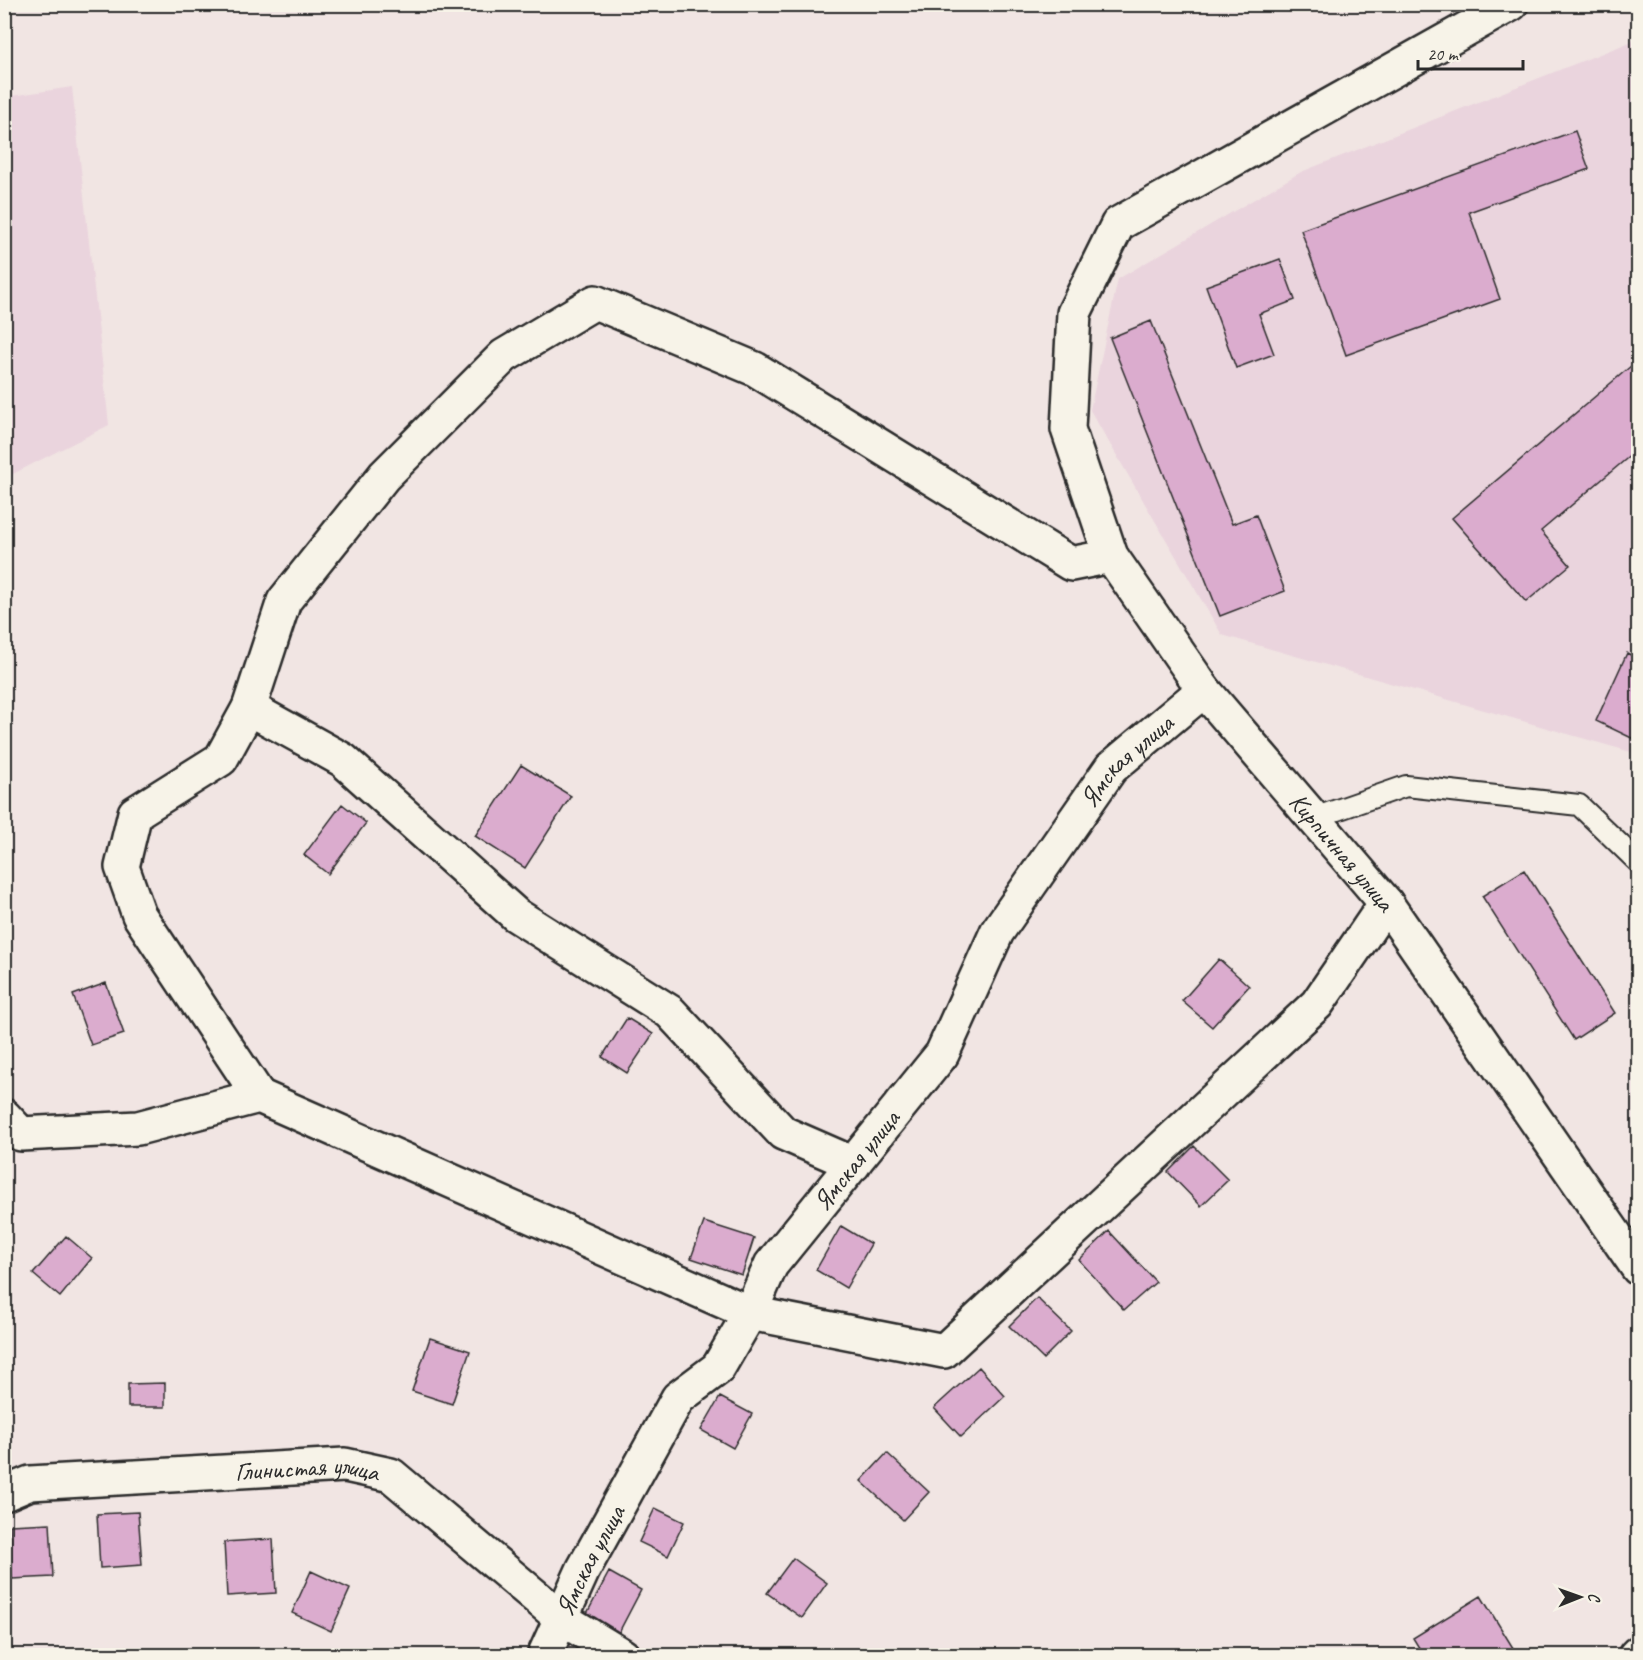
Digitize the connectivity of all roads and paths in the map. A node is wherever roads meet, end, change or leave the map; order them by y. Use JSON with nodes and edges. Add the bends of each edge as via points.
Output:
{"nodes":[{"id":1,"x":1511,"y":4,"type":"edge"},
{"id":2,"x":1111,"y":556,"type":"junction"},
{"id":3,"x":1204,"y":690,"type":"junction"},
{"id":4,"x":249,"y":708,"type":"junction"},
{"id":5,"x":1314,"y":818,"type":"junction"},
{"id":6,"x":1638,"y":862,"type":"edge"},
{"id":7,"x":1386,"y":903,"type":"junction"},
{"id":8,"x":259,"y":1096,"type":"junction"},
{"id":9,"x":4,"y":1116,"type":"edge"},
{"id":10,"x":854,"y":1164,"type":"junction"},
{"id":11,"x":1638,"y":1268,"type":"edge"},
{"id":12,"x":750,"y":1313,"type":"junction"},
{"id":13,"x":4,"y":1494,"type":"edge"},
{"id":14,"x":561,"y":1618,"type":"junction"},
{"id":15,"x":544,"y":1656,"type":"edge"},
{"id":16,"x":622,"y":1656,"type":"edge"}],
"edges":[{"from":1,"to":2,"type":"street","name":"Кирпичная улица","via":[[1118,224],[1074,313],[1068,429]]},
{"from":2,"to":3,"type":"street","name":"Кирпичная улица"},
{"from":2,"to":4,"type":"street","via":[[1071,564],[755,369],[595,302],[504,356],[384,476],[284,601]]},
{"from":3,"to":5,"type":"street","name":"Кирпичная улица"},
{"from":3,"to":10,"type":"street","name":"Ямская улица","via":[[1111,768],[997,932],[942,1054]]},
{"from":4,"to":8,"type":"street","via":[[221,759],[135,813],[123,867],[139,915]]},
{"from":4,"to":10,"type":"street","via":[[343,760],[516,915],[670,1012],[783,1133]]},
{"from":5,"to":6,"type":"lane","via":[[1406,786],[1579,805]]},
{"from":5,"to":7,"type":"street","name":"Кирпичная улица"},
{"from":7,"to":11,"type":"street","name":"Кирпичная улица"},
{"from":7,"to":12,"type":"street","via":[[1317,1004],[944,1351]]},
{"from":8,"to":9,"type":"street","via":[[138,1128],[21,1134]]},
{"from":8,"to":12,"type":"street"},
{"from":10,"to":12,"type":"street","name":"Ямская улица","via":[[771,1265]]},
{"from":12,"to":14,"type":"street","name":"Ямская улица","via":[[718,1368],[678,1398],[583,1570]]},
{"from":13,"to":14,"type":"street","name":"Глинистая улица","via":[[30,1483],[345,1465],[391,1475]]},
{"from":14,"to":15,"type":"street","name":"Ямская улица"},
{"from":14,"to":16,"type":"street","name":"Глинистая улица"}]}
